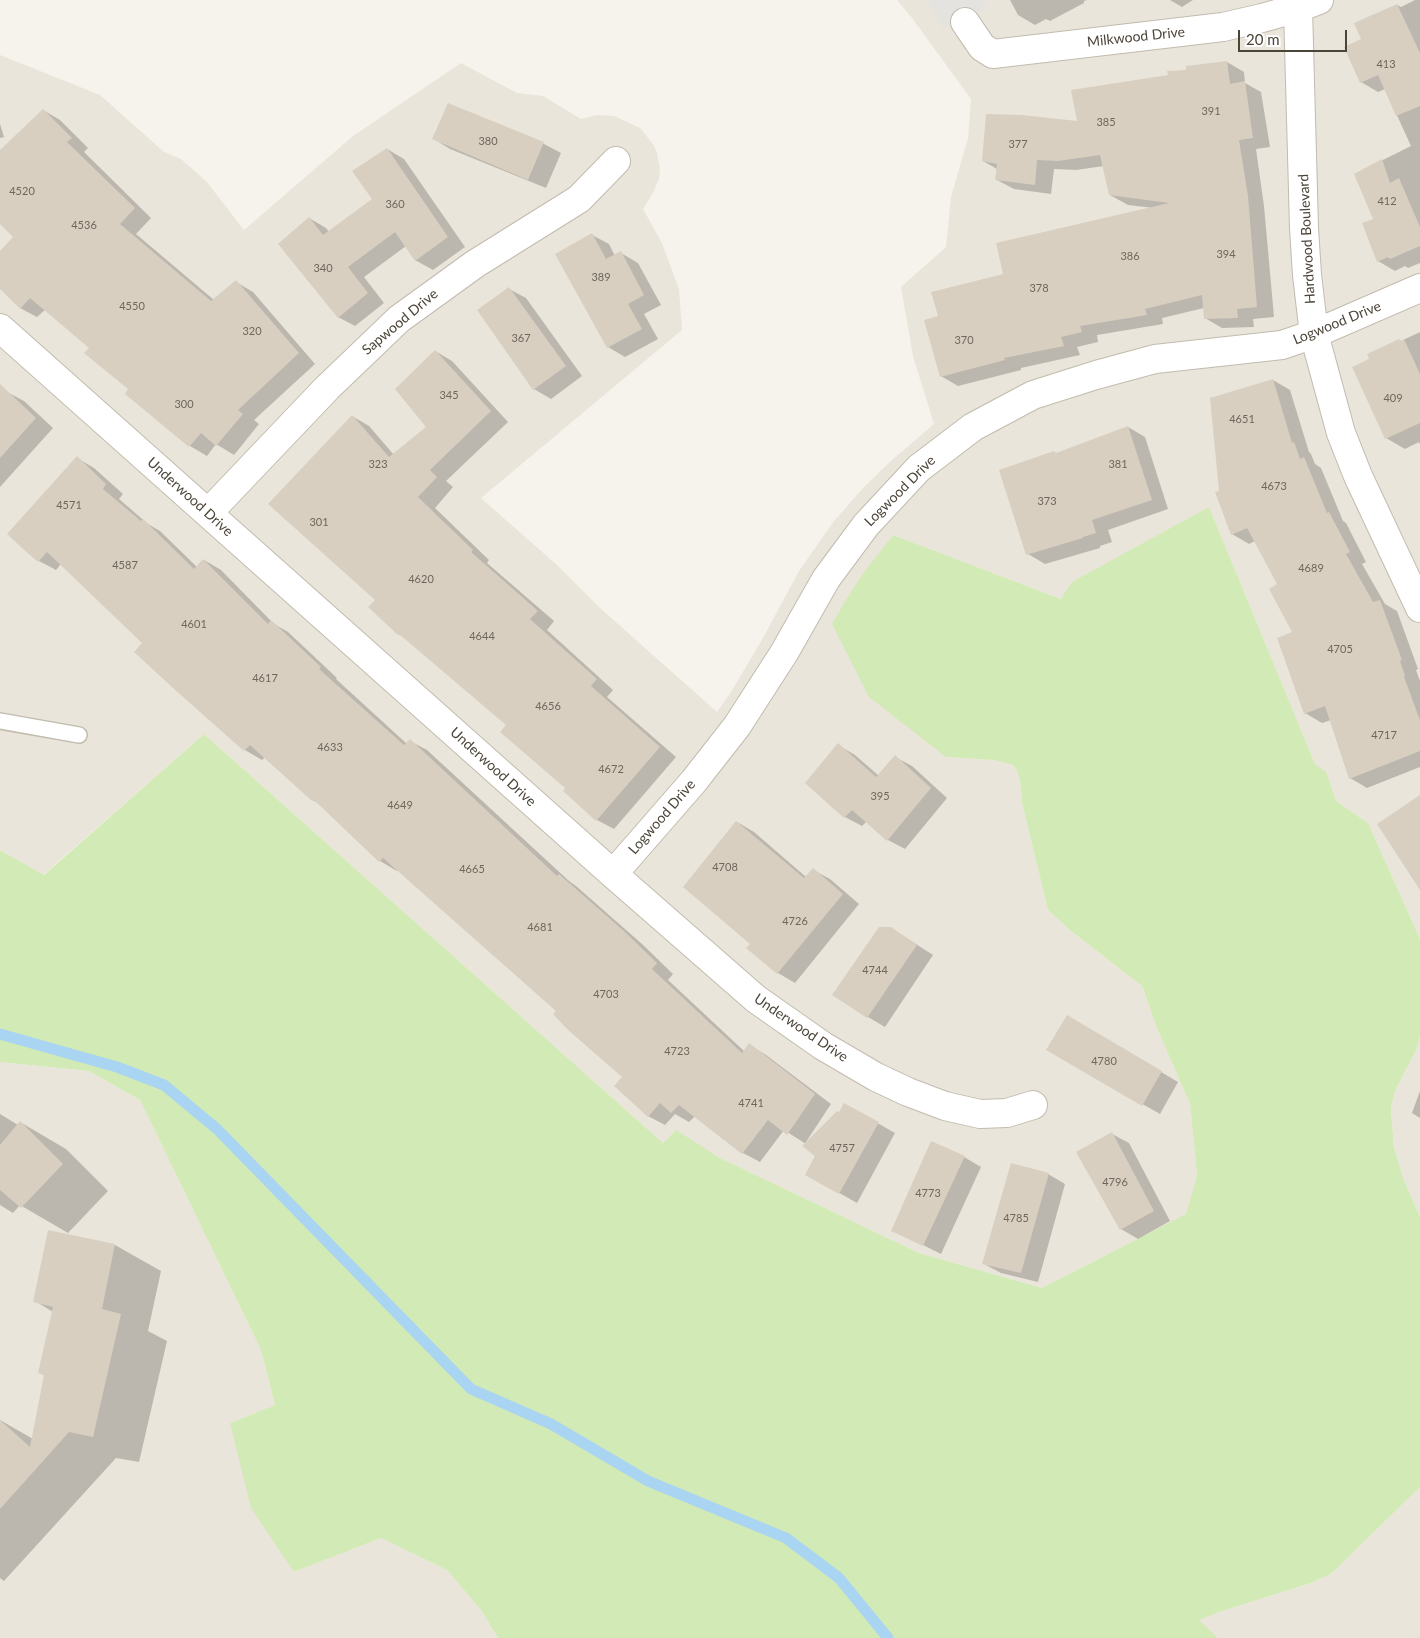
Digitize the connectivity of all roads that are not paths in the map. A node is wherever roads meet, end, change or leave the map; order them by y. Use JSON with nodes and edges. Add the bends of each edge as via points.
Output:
{"nodes":[{"id":1,"x":1304,"y":3,"type":"edge"},
{"id":2,"x":965,"y":22,"type":"dead end"},
{"id":3,"x":616,"y":161,"type":"dead end"},
{"id":4,"x":1420,"y":288,"type":"edge"},
{"id":5,"x":0,"y":328,"type":"edge"},
{"id":6,"x":1314,"y":334,"type":"junction"},
{"id":7,"x":208,"y":513,"type":"junction"},
{"id":8,"x":1420,"y":608,"type":"edge"},
{"id":9,"x":0,"y":721,"type":"edge"},
{"id":10,"x":79,"y":735,"type":"dead end"},
{"id":11,"x":613,"y":874,"type":"junction"},
{"id":12,"x":1033,"y":1105,"type":"dead end"}],
"edges":[{"from":1,"to":2,"type":"street","name":"Milkwood Drive","via":[[1224,27],[993,54],[982,47]]},
{"from":1,"to":6,"type":"street","name":"Hardwood Boulevard","via":[[1304,228]]},
{"from":3,"to":7,"type":"street","name":"Sapwood Drive","via":[[579,199],[475,264],[398,319]]},
{"from":4,"to":6,"type":"street","name":"Logwood Drive"},
{"from":5,"to":7,"type":"street","name":"Underwood Drive"},
{"from":6,"to":8,"type":"street","name":"Hardwood Boulevard","via":[[1341,433]]},
{"from":6,"to":11,"type":"street","name":"Logwood Drive","via":[[1282,345],[1155,359],[1096,374],[1033,395],[973,427],[944,448],[919,468],[860,532],[826,579],[737,726]]},
{"from":7,"to":11,"type":"street","name":"Underwood Drive"},
{"from":9,"to":10,"type":"lane"},
{"from":11,"to":12,"type":"street","name":"Underwood Drive","via":[[756,999],[822,1046],[876,1077],[945,1106],[980,1114],[1006,1113]]}]}
